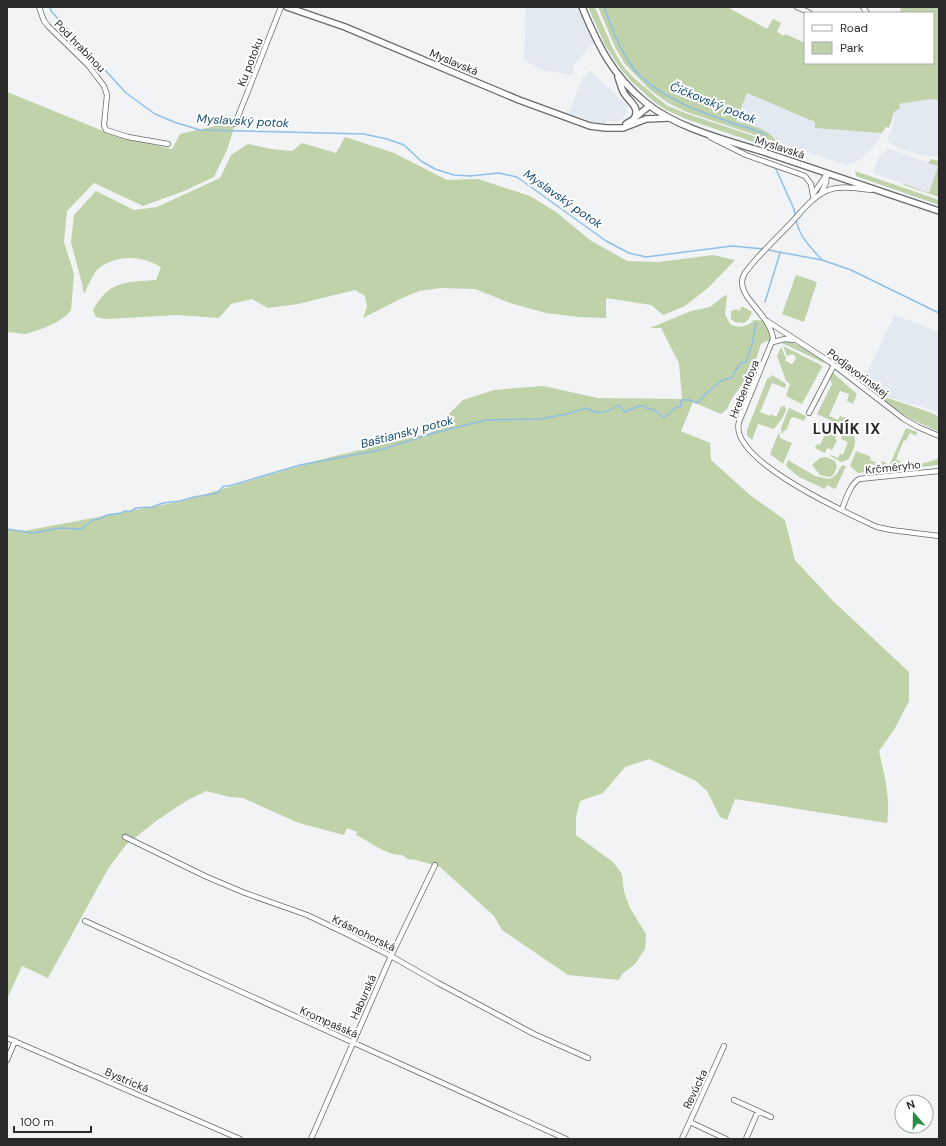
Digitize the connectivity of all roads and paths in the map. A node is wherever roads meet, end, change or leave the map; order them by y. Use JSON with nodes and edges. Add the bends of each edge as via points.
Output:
{"nodes":[{"id":1,"x":39,"y":7,"type":"edge"},
{"id":2,"x":281,"y":7,"type":"edge"},
{"id":3,"x":287,"y":7,"type":"edge"},
{"id":4,"x":582,"y":7,"type":"edge"},
{"id":5,"x":797,"y":7,"type":"edge"},
{"id":6,"x":808,"y":12,"type":"edge"},
{"id":7,"x":616,"y":72,"type":"junction"},
{"id":8,"x":649,"y":106,"type":"junction"},
{"id":9,"x":634,"y":118,"type":"junction"},
{"id":10,"x":668,"y":118,"type":"junction"},
{"id":11,"x":235,"y":124,"type":"dead end"},
{"id":12,"x":682,"y":124,"type":"junction"},
{"id":13,"x":614,"y":128,"type":"junction"},
{"id":14,"x":168,"y":144,"type":"dead end"},
{"id":15,"x":827,"y":174,"type":"junction"},
{"id":16,"x":874,"y":190,"type":"junction"},
{"id":17,"x":813,"y":196,"type":"junction"},
{"id":18,"x":819,"y":196,"type":"junction"},
{"id":19,"x":810,"y":203,"type":"junction"},
{"id":20,"x":939,"y":211,"type":"edge"},
{"id":21,"x":767,"y":321,"type":"junction"},
{"id":22,"x":797,"y":341,"type":"junction"},
{"id":23,"x":773,"y":342,"type":"junction"},
{"id":24,"x":834,"y":365,"type":"junction"},
{"id":25,"x":809,"y":413,"type":"dead end"},
{"id":26,"x":939,"y":436,"type":"edge"},
{"id":27,"x":939,"y":471,"type":"edge"},
{"id":28,"x":842,"y":509,"type":"junction"},
{"id":29,"x":939,"y":536,"type":"edge"},
{"id":30,"x":125,"y":837,"type":"dead end"},
{"id":31,"x":436,"y":865,"type":"dead end"},
{"id":32,"x":85,"y":921,"type":"dead end"},
{"id":33,"x":391,"y":956,"type":"junction"},
{"id":34,"x":7,"y":1038,"type":"edge"},
{"id":35,"x":15,"y":1041,"type":"junction"},
{"id":36,"x":353,"y":1043,"type":"junction"},
{"id":37,"x":724,"y":1046,"type":"dead end"},
{"id":38,"x":588,"y":1058,"type":"dead end"},
{"id":39,"x":7,"y":1060,"type":"edge"},
{"id":40,"x":734,"y":1100,"type":"dead end"},
{"id":41,"x":758,"y":1111,"type":"junction"},
{"id":42,"x":771,"y":1117,"type":"dead end"},
{"id":43,"x":690,"y":1122,"type":"junction"},
{"id":44,"x":240,"y":1139,"type":"edge"},
{"id":45,"x":311,"y":1139,"type":"edge"},
{"id":46,"x":566,"y":1139,"type":"edge"},
{"id":47,"x":682,"y":1139,"type":"edge"},
{"id":48,"x":726,"y":1139,"type":"edge"},
{"id":49,"x":746,"y":1139,"type":"edge"}],
"edges":[{"from":1,"to":14,"type":"street","name":"Pod hrabinou","via":[[48,26],[88,65],[104,86],[107,95],[104,125],[106,130]]},
{"from":2,"to":11,"type":"street","name":"Ku potoku"},
{"from":3,"to":13,"type":"street","name":"Myslavská","via":[[357,31],[567,119],[590,126]]},
{"from":4,"to":7,"type":"street","via":[[599,45]]},
{"from":5,"to":6,"type":"street"},
{"from":7,"to":8,"type":"street"},
{"from":7,"to":9,"type":"street","via":[[624,93],[636,108]]},
{"from":8,"to":9,"type":"street","name":"Myslavská"},
{"from":8,"to":10,"type":"street"},
{"from":9,"to":13,"type":"street","name":"Myslavská","via":[[625,125]]},
{"from":10,"to":12,"type":"street","name":"Myslavská"},
{"from":10,"to":13,"type":"street","name":"Myslavská","via":[[646,119],[627,127]]},
{"from":12,"to":15,"type":"street","name":"Myslavská"},
{"from":12,"to":17,"type":"street","via":[[746,155],[804,174],[810,182]]},
{"from":15,"to":16,"type":"street","name":"Myslavská"},
{"from":15,"to":17,"type":"street"},
{"from":15,"to":18,"type":"street","via":[[826,183]]},
{"from":16,"to":18,"type":"street","via":[[834,188]]},
{"from":16,"to":20,"type":"street","name":"Myslavská"},
{"from":17,"to":19,"type":"street"},
{"from":18,"to":19,"type":"street"},
{"from":19,"to":21,"type":"street","via":[[744,274],[742,284],[745,293]]},
{"from":21,"to":22,"type":"street","name":"Podjavorinskej"},
{"from":21,"to":23,"type":"street"},
{"from":22,"to":23,"type":"street","via":[[785,339]]},
{"from":22,"to":24,"type":"street","name":"Podjavorinskej"},
{"from":23,"to":28,"type":"street","name":"Hrebendova","via":[[739,424],[740,436],[749,450],[786,480]]},
{"from":24,"to":25,"type":"street"},
{"from":24,"to":26,"type":"street","name":"Podjavorinskej","via":[[904,419]]},
{"from":27,"to":28,"type":"street","name":"Krčméryho","via":[[860,479],[848,493]]},
{"from":28,"to":29,"type":"street","name":"Hrebendova","via":[[883,528]]},
{"from":30,"to":33,"type":"street","name":"Krásnohorská","via":[[207,877],[307,915]]},
{"from":31,"to":33,"type":"street","name":"Haburská"},
{"from":32,"to":36,"type":"street","name":"Krompašská"},
{"from":33,"to":36,"type":"street","name":"Haburská"},
{"from":33,"to":38,"type":"street","name":"Krásnohorská","via":[[534,1034]]},
{"from":34,"to":35,"type":"street","name":"Bystrická"},
{"from":35,"to":39,"type":"street"},
{"from":35,"to":44,"type":"street","name":"Bystrická"},
{"from":36,"to":45,"type":"street","name":"Haburská"},
{"from":36,"to":46,"type":"street","name":"Krompašská"},
{"from":37,"to":43,"type":"street","name":"Revúcka"},
{"from":40,"to":41,"type":"street"},
{"from":41,"to":42,"type":"street"},
{"from":41,"to":49,"type":"street"},
{"from":43,"to":47,"type":"street","name":"Revúcka"},
{"from":43,"to":48,"type":"street"}]}
